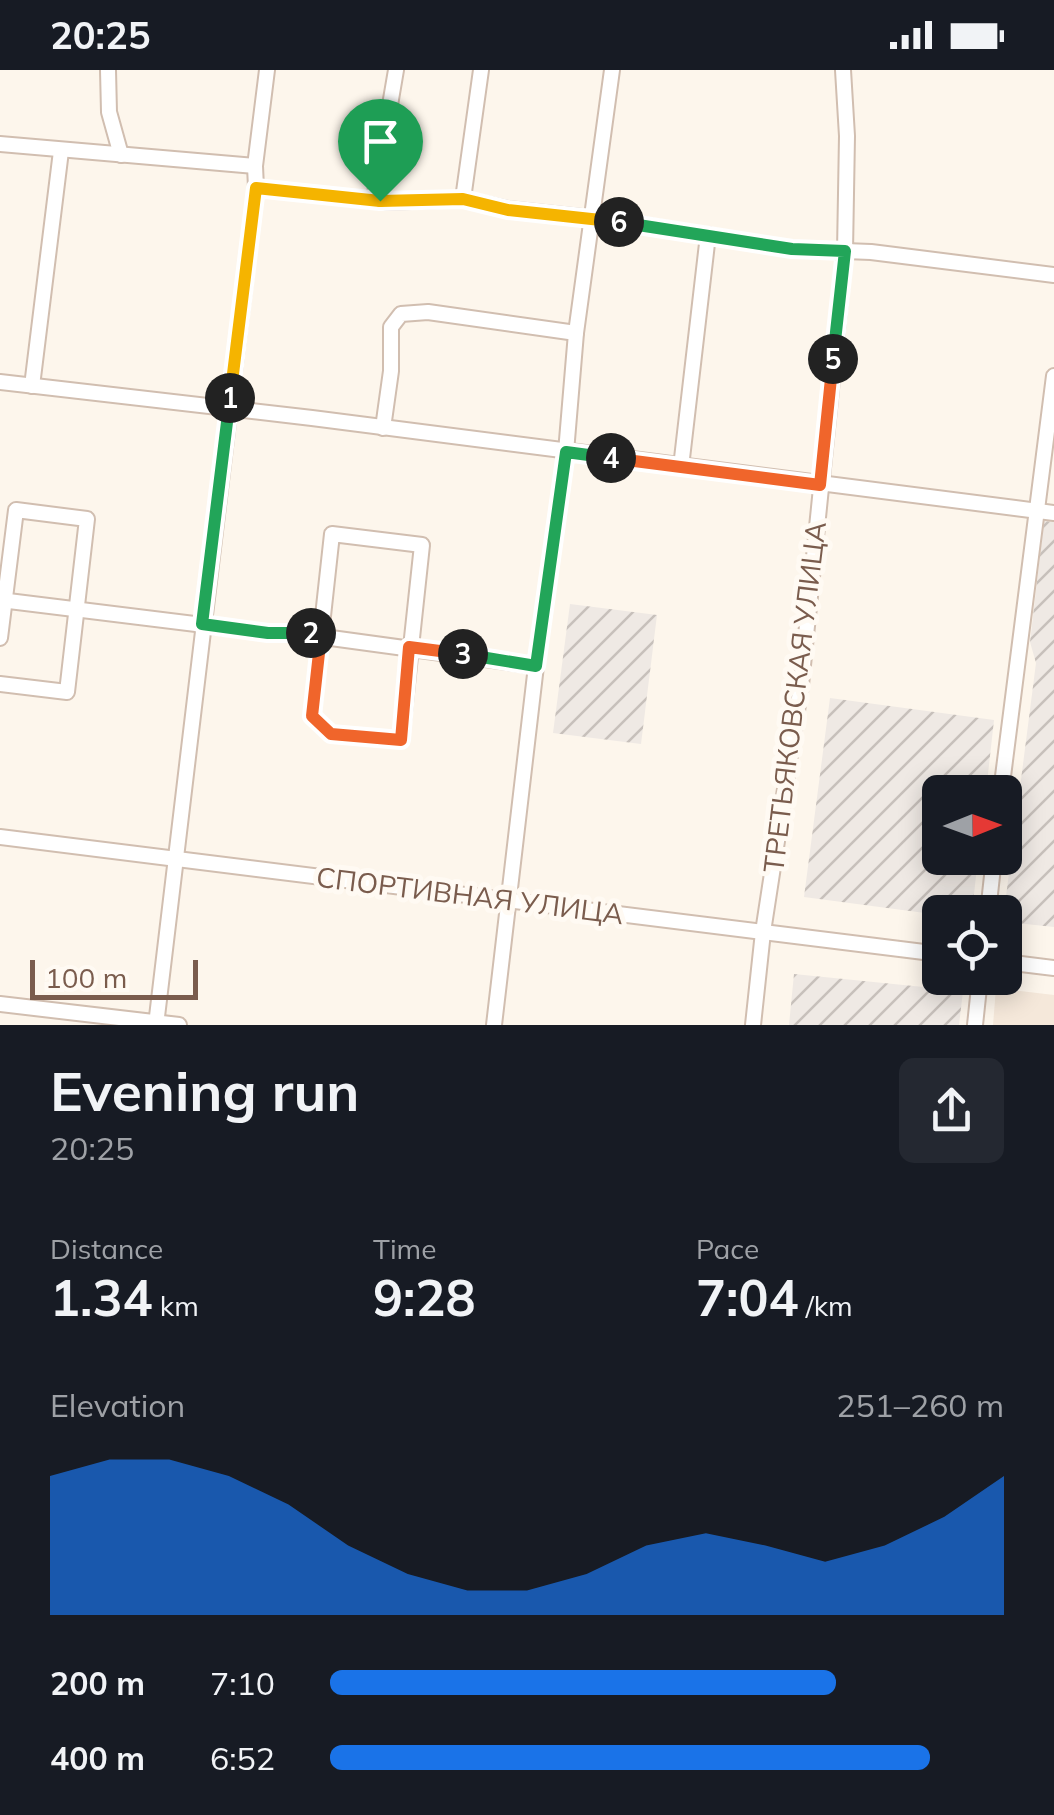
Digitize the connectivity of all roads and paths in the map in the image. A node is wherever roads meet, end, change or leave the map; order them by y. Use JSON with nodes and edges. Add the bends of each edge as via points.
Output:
{"nodes":[{"id":1,"x":108,"y":70,"type":"edge"},
{"id":2,"x":267,"y":70,"type":"edge"},
{"id":3,"x":396,"y":70,"type":"edge"},
{"id":4,"x":481,"y":70,"type":"edge"},
{"id":5,"x":612,"y":70,"type":"edge"},
{"id":6,"x":843,"y":70,"type":"edge"},
{"id":7,"x":0,"y":144,"type":"edge"},
{"id":8,"x":61,"y":151,"type":"junction"},
{"id":9,"x":121,"y":155,"type":"junction"},
{"id":10,"x":255,"y":166,"type":"junction"},
{"id":11,"x":256,"y":188,"type":"junction"},
{"id":12,"x":463,"y":199,"type":"junction"},
{"id":13,"x":380,"y":201,"type":"junction"},
{"id":14,"x":593,"y":219,"type":"junction"},
{"id":15,"x":708,"y":235,"type":"junction"},
{"id":16,"x":845,"y":251,"type":"junction"},
{"id":17,"x":1054,"y":275,"type":"edge"},
{"id":18,"x":576,"y":333,"type":"junction"},
{"id":19,"x":1054,"y":376,"type":"edge"},
{"id":20,"x":0,"y":382,"type":"edge"},
{"id":21,"x":32,"y":386,"type":"junction"},
{"id":22,"x":1053,"y":393,"type":"edge"},
{"id":23,"x":228,"y":410,"type":"junction"},
{"id":24,"x":383,"y":428,"type":"junction"},
{"id":25,"x":566,"y":452,"type":"junction"},
{"id":26,"x":681,"y":467,"type":"junction"},
{"id":27,"x":820,"y":485,"type":"junction"},
{"id":28,"x":1037,"y":511,"type":"junction"},
{"id":29,"x":1054,"y":513,"type":"edge"},
{"id":30,"x":2,"y":600,"type":"edge"},
{"id":31,"x":76,"y":609,"type":"junction"},
{"id":32,"x":202,"y":624,"type":"junction"},
{"id":33,"x":321,"y":635,"type":"junction"},
{"id":34,"x":0,"y":638,"type":"edge"},
{"id":35,"x":409,"y":647,"type":"junction"},
{"id":36,"x":536,"y":666,"type":"junction"},
{"id":37,"x":0,"y":684,"type":"edge"},
{"id":38,"x":1003,"y":775,"type":"edge"},
{"id":39,"x":0,"y":837,"type":"edge"},
{"id":40,"x":175,"y":858,"type":"junction"},
{"id":41,"x":507,"y":898,"type":"junction"},
{"id":42,"x":763,"y":932,"type":"junction"},
{"id":43,"x":922,"y":952,"type":"edge"},
{"id":44,"x":1022,"y":964,"type":"edge"},
{"id":45,"x":1054,"y":968,"type":"edge"},
{"id":46,"x":978,"y":995,"type":"edge"},
{"id":47,"x":0,"y":1004,"type":"edge"},
{"id":48,"x":156,"y":1024,"type":"edge"},
{"id":49,"x":179,"y":1025,"type":"edge"},
{"id":50,"x":494,"y":1025,"type":"edge"},
{"id":51,"x":753,"y":1025,"type":"edge"},
{"id":52,"x":975,"y":1025,"type":"edge"}],
"edges":[{"from":1,"to":9,"type":"street","via":[[109,112]]},
{"from":2,"to":10,"type":"street"},
{"from":3,"to":13,"type":"street","via":[[375,193]]},
{"from":4,"to":12,"type":"street"},
{"from":5,"to":14,"type":"street"},
{"from":6,"to":16,"type":"street","name":"ТРЕТЬЯКОВСКАЯ УЛИЦА"},
{"from":7,"to":8,"type":"street"},
{"from":8,"to":9,"type":"street"},
{"from":8,"to":21,"type":"street"},
{"from":9,"to":10,"type":"street"},
{"from":10,"to":11,"type":"street"},
{"from":11,"to":13,"type":"street"},
{"from":11,"to":23,"type":"street"},
{"from":12,"to":13,"type":"street"},
{"from":12,"to":14,"type":"street"},
{"from":14,"to":15,"type":"street"},
{"from":14,"to":18,"type":"street"},
{"from":15,"to":16,"type":"street"},
{"from":15,"to":26,"type":"street"},
{"from":16,"to":17,"type":"street"},
{"from":16,"to":27,"type":"street","name":"ТРЕТЬЯКОВСКАЯ УЛИЦА"},
{"from":18,"to":24,"type":"street","via":[[401,314],[391,327]]},
{"from":18,"to":25,"type":"street"},
{"from":19,"to":22,"type":"street"},
{"from":20,"to":21,"type":"street"},
{"from":21,"to":23,"type":"street"},
{"from":22,"to":28,"type":"street"},
{"from":23,"to":24,"type":"street"},
{"from":23,"to":32,"type":"street"},
{"from":24,"to":25,"type":"street"},
{"from":25,"to":26,"type":"street"},
{"from":25,"to":36,"type":"street"},
{"from":26,"to":27,"type":"street"},
{"from":27,"to":28,"type":"street"},
{"from":27,"to":42,"type":"street","name":"ТРЕТЬЯКОВСКАЯ УЛИЦА","via":[[801,684]]},
{"from":28,"to":29,"type":"street"},
{"from":28,"to":38,"type":"street"},
{"from":30,"to":31,"type":"street"},
{"from":30,"to":31,"type":"street","via":[[16,510],[87,520]]},
{"from":30,"to":34,"type":"street"},
{"from":31,"to":32,"type":"street"},
{"from":31,"to":37,"type":"street","via":[[66,692]]},
{"from":32,"to":33,"type":"street"},
{"from":32,"to":40,"type":"street"},
{"from":33,"to":35,"type":"street"},
{"from":33,"to":35,"type":"street","via":[[312,716],[331,734],[401,740]]},
{"from":33,"to":35,"type":"street","via":[[332,534],[422,545]]},
{"from":35,"to":36,"type":"street"},
{"from":36,"to":41,"type":"street"},
{"from":39,"to":40,"type":"street","name":"СПОРТИВНАЯ УЛИЦА"},
{"from":40,"to":41,"type":"street","name":"СПОРТИВНАЯ УЛИЦА"},
{"from":40,"to":48,"type":"street"},
{"from":41,"to":42,"type":"street","name":"СПОРТИВНАЯ УЛИЦА"},
{"from":41,"to":50,"type":"street"},
{"from":42,"to":43,"type":"street","name":"СПОРТИВНАЯ УЛИЦА"},
{"from":42,"to":51,"type":"street","name":"ТРЕТЬЯКОВСКАЯ УЛИЦА"},
{"from":44,"to":45,"type":"street"},
{"from":46,"to":52,"type":"street"},
{"from":47,"to":48,"type":"street"},
{"from":48,"to":49,"type":"street"}]}
